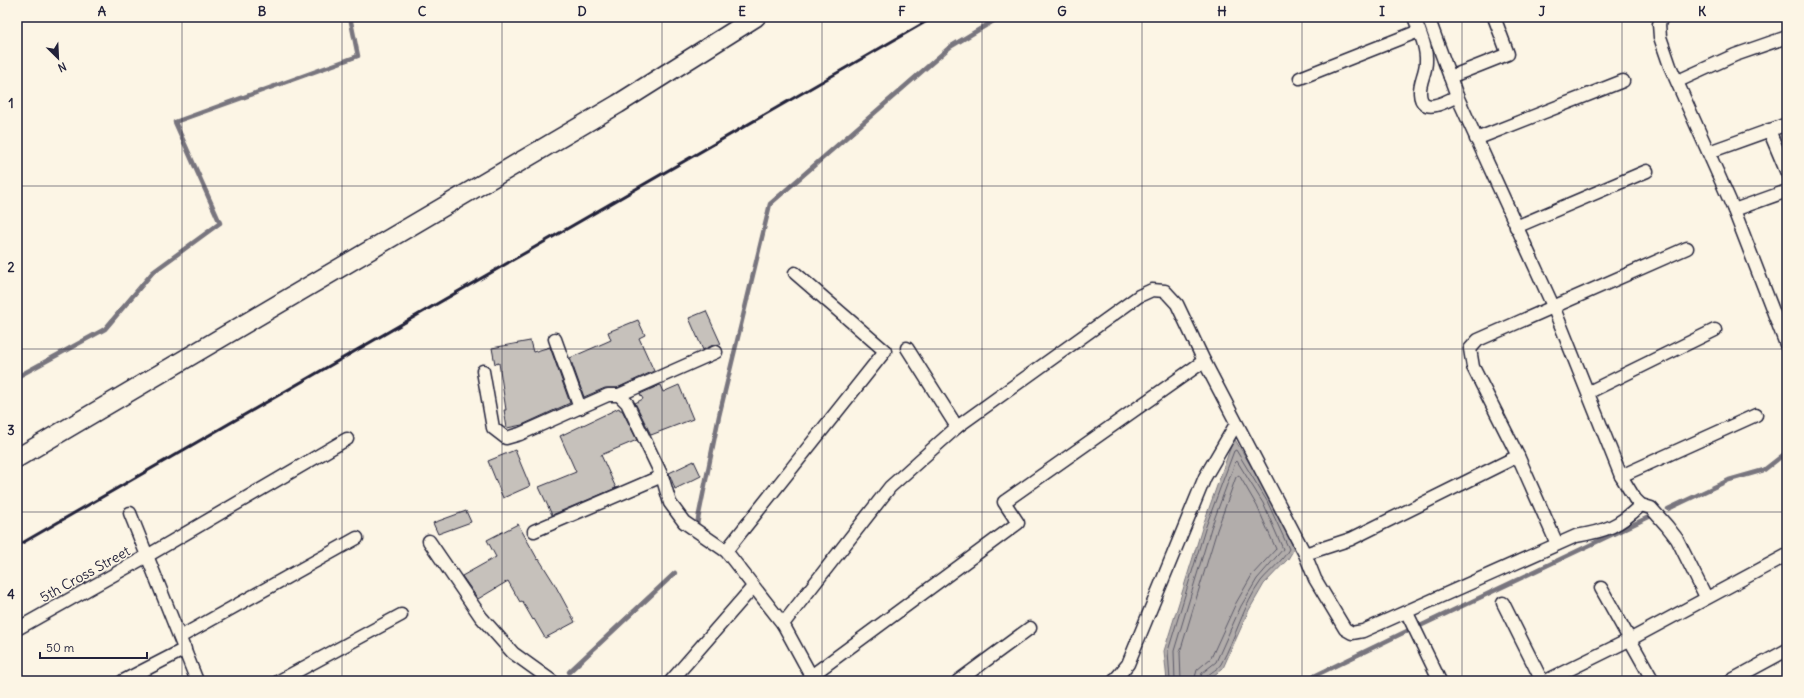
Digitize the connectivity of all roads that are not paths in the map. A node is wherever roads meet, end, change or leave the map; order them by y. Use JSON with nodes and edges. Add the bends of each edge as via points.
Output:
{"nodes":[{"id":1,"x":756,"y":17,"type":"edge"},
{"id":2,"x":1414,"y":17,"type":"edge"},
{"id":3,"x":1428,"y":17,"type":"edge"},
{"id":4,"x":1494,"y":17,"type":"edge"},
{"id":5,"x":1662,"y":17,"type":"edge"},
{"id":6,"x":1419,"y":31,"type":"junction"},
{"id":7,"x":1787,"y":37,"type":"edge"},
{"id":8,"x":1450,"y":77,"type":"junction"},
{"id":9,"x":1300,"y":78,"type":"dead end"},
{"id":10,"x":1623,"y":81,"type":"dead end"},
{"id":11,"x":1678,"y":81,"type":"junction"},
{"id":12,"x":1457,"y":96,"type":"junction"},
{"id":13,"x":1787,"y":124,"type":"edge"},
{"id":14,"x":1769,"y":130,"type":"junction"},
{"id":15,"x":1476,"y":139,"type":"junction"},
{"id":16,"x":1709,"y":152,"type":"junction"},
{"id":17,"x":1647,"y":171,"type":"dead end"},
{"id":18,"x":1787,"y":173,"type":"edge"},
{"id":19,"x":1787,"y":191,"type":"edge"},
{"id":20,"x":1734,"y":210,"type":"junction"},
{"id":21,"x":1516,"y":227,"type":"junction"},
{"id":22,"x":1687,"y":248,"type":"dead end"},
{"id":23,"x":795,"y":273,"type":"dead end"},
{"id":24,"x":1553,"y":306,"type":"junction"},
{"id":25,"x":1715,"y":330,"type":"dead end"},
{"id":26,"x":555,"y":339,"type":"dead end"},
{"id":27,"x":1787,"y":347,"type":"edge"},
{"id":28,"x":907,"y":348,"type":"dead end"},
{"id":29,"x":716,"y":352,"type":"dead end"},
{"id":30,"x":1204,"y":361,"type":"junction"},
{"id":31,"x":483,"y":371,"type":"dead end"},
{"id":32,"x":1589,"y":392,"type":"junction"},
{"id":33,"x":619,"y":396,"type":"junction"},
{"id":34,"x":580,"y":408,"type":"junction"},
{"id":35,"x":1756,"y":415,"type":"dead end"},
{"id":36,"x":1236,"y":424,"type":"junction"},
{"id":37,"x":958,"y":427,"type":"junction"},
{"id":38,"x":347,"y":439,"type":"dead end"},
{"id":39,"x":1518,"y":456,"type":"junction"},
{"id":40,"x":17,"y":458,"type":"edge"},
{"id":41,"x":662,"y":476,"type":"junction"},
{"id":42,"x":1621,"y":476,"type":"junction"},
{"id":43,"x":1641,"y":505,"type":"junction"},
{"id":44,"x":130,"y":513,"type":"dead end"},
{"id":45,"x":534,"y":531,"type":"dead end"},
{"id":46,"x":357,"y":538,"type":"dead end"},
{"id":47,"x":429,"y":541,"type":"dead end"},
{"id":48,"x":1557,"y":544,"type":"junction"},
{"id":49,"x":726,"y":551,"type":"junction"},
{"id":50,"x":1305,"y":554,"type":"junction"},
{"id":51,"x":1787,"y":555,"type":"edge"},
{"id":52,"x":147,"y":556,"type":"junction"},
{"id":53,"x":753,"y":587,"type":"junction"},
{"id":54,"x":1602,"y":588,"type":"dead end"},
{"id":55,"x":1706,"y":597,"type":"junction"},
{"id":56,"x":1503,"y":603,"type":"dead end"},
{"id":57,"x":1407,"y":613,"type":"junction"},
{"id":58,"x":401,"y":615,"type":"dead end"},
{"id":59,"x":783,"y":624,"type":"junction"},
{"id":60,"x":1030,"y":628,"type":"dead end"},
{"id":61,"x":17,"y":629,"type":"edge"},
{"id":62,"x":180,"y":637,"type":"junction"},
{"id":63,"x":1630,"y":639,"type":"junction"},
{"id":64,"x":185,"y":649,"type":"junction"},
{"id":65,"x":1787,"y":650,"type":"edge"},
{"id":66,"x":813,"y":678,"type":"edge"},
{"id":67,"x":123,"y":681,"type":"edge"},
{"id":68,"x":197,"y":681,"type":"edge"},
{"id":69,"x":279,"y":681,"type":"edge"},
{"id":70,"x":552,"y":681,"type":"edge"},
{"id":71,"x":671,"y":681,"type":"edge"},
{"id":72,"x":958,"y":681,"type":"edge"},
{"id":73,"x":1114,"y":681,"type":"edge"},
{"id":74,"x":1440,"y":681,"type":"edge"},
{"id":75,"x":1542,"y":681,"type":"edge"},
{"id":76,"x":1546,"y":681,"type":"edge"},
{"id":77,"x":1653,"y":681,"type":"edge"},
{"id":78,"x":1730,"y":681,"type":"edge"}],
"edges":[{"from":1,"to":40,"type":"street","via":[[618,104]]},
{"from":2,"to":6,"type":"street"},
{"from":3,"to":8,"type":"street"},
{"from":4,"to":8,"type":"street","via":[[1508,54]]},
{"from":5,"to":11,"type":"street","via":[[1659,24],[1660,37]]},
{"from":6,"to":9,"type":"street"},
{"from":6,"to":12,"type":"street","via":[[1426,51],[1420,94],[1424,102],[1429,106],[1440,105]]},
{"from":7,"to":11,"type":"street","via":[[1735,55]]},
{"from":8,"to":12,"type":"street"},
{"from":10,"to":15,"type":"street"},
{"from":11,"to":16,"type":"street"},
{"from":12,"to":15,"type":"street"},
{"from":13,"to":14,"type":"street"},
{"from":14,"to":16,"type":"street"},
{"from":14,"to":18,"type":"street"},
{"from":15,"to":21,"type":"street"},
{"from":16,"to":20,"type":"street"},
{"from":17,"to":21,"type":"street"},
{"from":19,"to":20,"type":"street"},
{"from":20,"to":27,"type":"street"},
{"from":21,"to":24,"type":"street"},
{"from":22,"to":24,"type":"street"},
{"from":23,"to":49,"type":"street","via":[[885,351]]},
{"from":24,"to":32,"type":"street"},
{"from":24,"to":39,"type":"street","via":[[1478,340],[1470,349],[1474,367]]},
{"from":25,"to":32,"type":"street"},
{"from":26,"to":34,"type":"street"},
{"from":28,"to":37,"type":"street"},
{"from":29,"to":33,"type":"street"},
{"from":30,"to":36,"type":"street"},
{"from":30,"to":37,"type":"street","via":[[1177,304],[1165,291],[1152,290],[1139,296]]},
{"from":30,"to":66,"type":"street","via":[[1004,502],[1018,523]]},
{"from":31,"to":34,"type":"street","via":[[493,428],[506,438]]},
{"from":32,"to":42,"type":"street"},
{"from":33,"to":34,"type":"street","via":[[608,395]]},
{"from":33,"to":41,"type":"street","via":[[627,403]]},
{"from":35,"to":42,"type":"street"},
{"from":36,"to":50,"type":"street"},
{"from":36,"to":73,"type":"street","via":[[1205,477],[1128,664]]},
{"from":37,"to":59,"type":"street","via":[[890,487]]},
{"from":38,"to":52,"type":"street","name":"5th Cross Street"},
{"from":39,"to":48,"type":"street"},
{"from":39,"to":50,"type":"street","via":[[1351,539]]},
{"from":41,"to":45,"type":"street"},
{"from":41,"to":49,"type":"street","via":[[670,503],[684,522]]},
{"from":42,"to":43,"type":"street"},
{"from":43,"to":48,"type":"street","via":[[1628,518],[1604,531],[1576,536]]},
{"from":43,"to":55,"type":"street","via":[[1651,508],[1677,539]]},
{"from":44,"to":52,"type":"street"},
{"from":46,"to":62,"type":"street"},
{"from":47,"to":70,"type":"street","via":[[481,617],[513,653]]},
{"from":48,"to":57,"type":"street"},
{"from":49,"to":53,"type":"street"},
{"from":50,"to":57,"type":"street","via":[[1315,579],[1345,629],[1352,633],[1363,631]]},
{"from":51,"to":55,"type":"street"},
{"from":52,"to":61,"type":"street","name":"5th Cross Street"},
{"from":52,"to":62,"type":"street"},
{"from":53,"to":59,"type":"street"},
{"from":53,"to":71,"type":"street"},
{"from":54,"to":63,"type":"street"},
{"from":55,"to":63,"type":"street"},
{"from":56,"to":75,"type":"street"},
{"from":57,"to":74,"type":"street"},
{"from":58,"to":69,"type":"street"},
{"from":59,"to":66,"type":"street"},
{"from":60,"to":72,"type":"street"},
{"from":62,"to":64,"type":"street"},
{"from":63,"to":76,"type":"street"},
{"from":63,"to":77,"type":"street"},
{"from":64,"to":67,"type":"street"},
{"from":64,"to":68,"type":"street"},
{"from":65,"to":78,"type":"street"}]}
